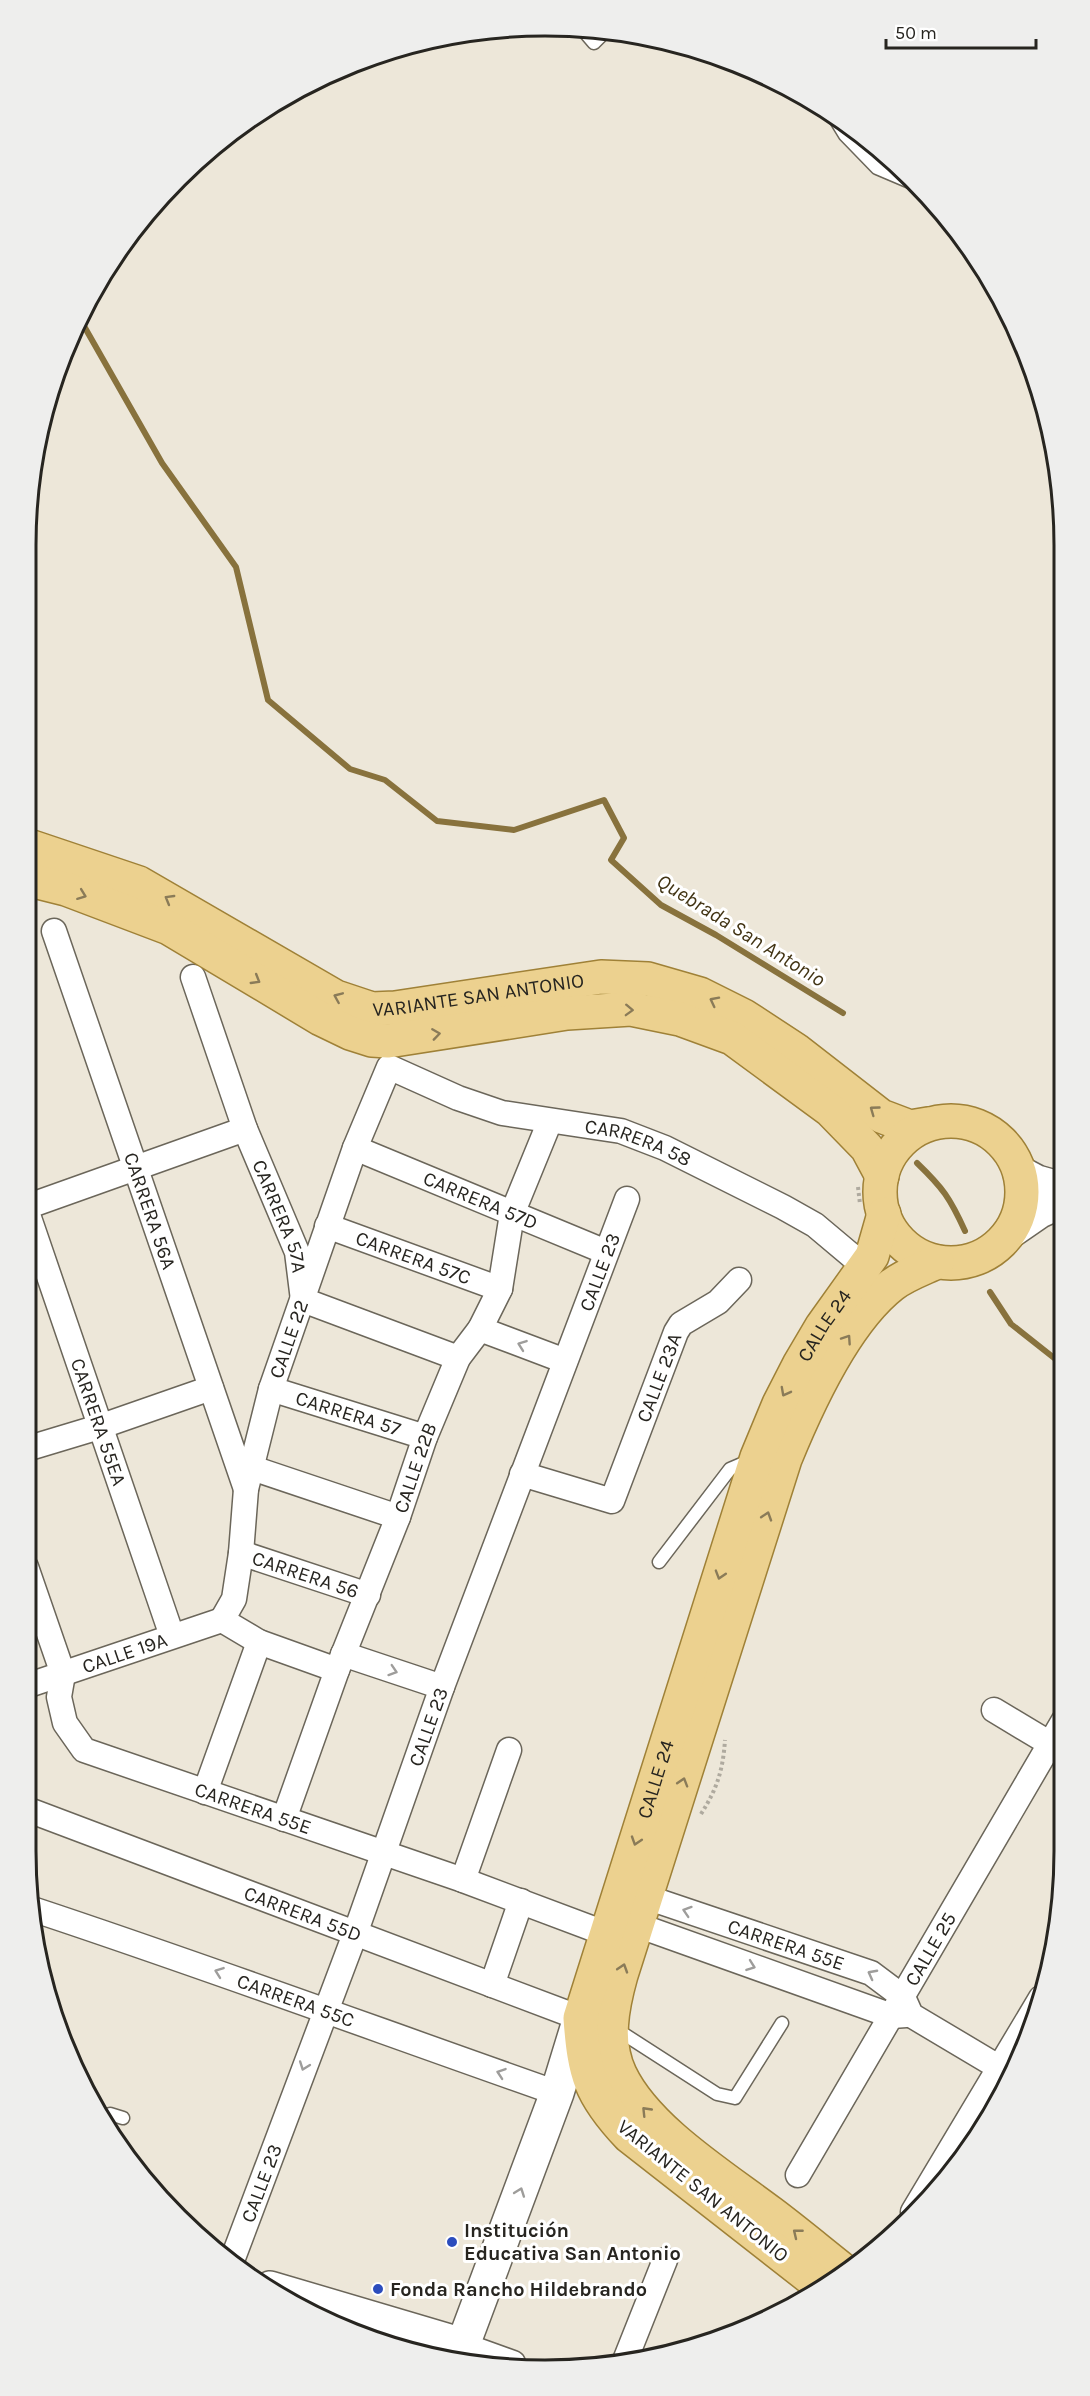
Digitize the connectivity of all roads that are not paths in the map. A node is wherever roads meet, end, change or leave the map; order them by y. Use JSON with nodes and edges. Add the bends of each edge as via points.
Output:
{"nodes":[{"id":1,"x":846,"y":134,"type":"edge"},
{"id":2,"x":896,"y":176,"type":"edge"},
{"id":3,"x":36,"y":848,"type":"edge"},
{"id":4,"x":36,"y":882,"type":"edge"},
{"id":5,"x":54,"y":931,"type":"dead end"},
{"id":6,"x":193,"y":977,"type":"dead end"},
{"id":7,"x":388,"y":1067,"type":"joint"},
{"id":8,"x":550,"y":1121,"type":"junction"},
{"id":9,"x":928,"y":1124,"type":"junction"},
{"id":10,"x":245,"y":1129,"type":"junction"},
{"id":11,"x":355,"y":1148,"type":"junction"},
{"id":12,"x":135,"y":1169,"type":"junction"},
{"id":13,"x":1020,"y":1173,"type":"junction"},
{"id":14,"x":882,"y":1176,"type":"junction"},
{"id":15,"x":1054,"y":1187,"type":"edge"},
{"id":16,"x":627,"y":1199,"type":"dead end"},
{"id":17,"x":36,"y":1204,"type":"edge"},
{"id":18,"x":1054,"y":1205,"type":"edge"},
{"id":19,"x":512,"y":1214,"type":"junction"},
{"id":20,"x":884,"y":1214,"type":"junction"},
{"id":21,"x":327,"y":1226,"type":"junction"},
{"id":22,"x":1011,"y":1231,"type":"junction"},
{"id":23,"x":36,"y":1238,"type":"edge"},
{"id":24,"x":606,"y":1252,"type":"junction"},
{"id":25,"x":937,"y":1262,"type":"junction"},
{"id":26,"x":865,"y":1267,"type":"junction"},
{"id":27,"x":739,"y":1280,"type":"dead end"},
{"id":28,"x":500,"y":1289,"type":"junction"},
{"id":29,"x":303,"y":1300,"type":"junction"},
{"id":30,"x":480,"y":1329,"type":"junction"},
{"id":31,"x":458,"y":1358,"type":"junction"},
{"id":32,"x":565,"y":1361,"type":"junction"},
{"id":33,"x":211,"y":1388,"type":"junction"},
{"id":34,"x":271,"y":1389,"type":"junction"},
{"id":35,"x":99,"y":1427,"type":"junction"},
{"id":36,"x":425,"y":1437,"type":"junction"},
{"id":37,"x":36,"y":1446,"type":"edge"},
{"id":38,"x":758,"y":1457,"type":"junction"},
{"id":39,"x":522,"y":1474,"type":"junction"},
{"id":40,"x":249,"y":1479,"type":"junction"},
{"id":41,"x":398,"y":1517,"type":"junction"},
{"id":42,"x":241,"y":1553,"type":"junction"},
{"id":43,"x":659,"y":1562,"type":"dead end"},
{"id":44,"x":368,"y":1595,"type":"junction"},
{"id":45,"x":36,"y":1596,"type":"edge"},
{"id":46,"x":222,"y":1620,"type":"junction"},
{"id":47,"x":172,"y":1636,"type":"junction"},
{"id":48,"x":259,"y":1642,"type":"junction"},
{"id":49,"x":340,"y":1662,"type":"junction"},
{"id":50,"x":63,"y":1674,"type":"junction"},
{"id":51,"x":36,"y":1683,"type":"edge"},
{"id":52,"x":442,"y":1687,"type":"junction"},
{"id":53,"x":994,"y":1710,"type":"dead end"},
{"id":54,"x":1054,"y":1746,"type":"edge"},
{"id":55,"x":509,"y":1750,"type":"dead end"},
{"id":56,"x":1054,"y":1753,"type":"edge"},
{"id":57,"x":205,"y":1792,"type":"junction"},
{"id":58,"x":36,"y":1813,"type":"edge"},
{"id":59,"x":284,"y":1819,"type":"junction"},
{"id":60,"x":383,"y":1853,"type":"junction"},
{"id":61,"x":463,"y":1880,"type":"junction"},
{"id":62,"x":521,"y":1902,"type":"junction"},
{"id":63,"x":40,"y":1912,"type":"edge"},
{"id":64,"x":630,"y":1919,"type":"junction"},
{"id":65,"x":355,"y":1934,"type":"junction"},
{"id":66,"x":492,"y":1985,"type":"junction"},
{"id":67,"x":902,"y":2009,"type":"junction"},
{"id":68,"x":325,"y":2012,"type":"junction"},
{"id":69,"x":595,"y":2021,"type":"junction"},
{"id":70,"x":782,"y":2023,"type":"dead end"},
{"id":71,"x":1005,"y":2071,"type":"edge"},
{"id":72,"x":1003,"y":2075,"type":"edge"},
{"id":73,"x":557,"y":2092,"type":"junction"},
{"id":74,"x":595,"y":2095,"type":"junction"},
{"id":75,"x":110,"y":2115,"type":"edge"},
{"id":76,"x":123,"y":2118,"type":"dead end"},
{"id":77,"x":798,"y":2175,"type":"dead end"},
{"id":78,"x":935,"y":2179,"type":"edge"},
{"id":79,"x":234,"y":2254,"type":"edge"},
{"id":80,"x":665,"y":2260,"type":"dead end"},
{"id":81,"x":839,"y":2267,"type":"edge"},
{"id":82,"x":816,"y":2282,"type":"edge"},
{"id":83,"x":305,"y":2300,"type":"edge"},
{"id":84,"x":457,"y":2352,"type":"edge"},
{"id":85,"x":460,"y":2353,"type":"edge"},
{"id":86,"x":628,"y":2353,"type":"edge"}],
"edges":[{"from":1,"to":2,"type":"lane","via":[[876,168]]},
{"from":9,"to":3,"type":"main road","name":"VARIANTE SAN ANTONIO","one_way":true,"via":[[910,1127],[881,1116],[796,1050],[744,1016],[700,994],[648,979],[601,977],[372,1009],[325,991],[139,883]]},
{"from":4,"to":14,"type":"main road","name":"VARIANTE SAN ANTONIO","one_way":true,"via":[[169,928],[321,1019],[372,1040],[388,1041],[567,1013],[631,1009],[680,1019],[732,1038],[830,1110],[867,1148]]},
{"from":5,"to":12,"type":"street","name":"CARRERA 56A"},
{"from":6,"to":10,"type":"street","name":"CARRERA 57A"},
{"from":7,"to":8,"type":"street","name":"CARRERA 58","via":[[502,1113]]},
{"from":7,"to":11,"type":"street","name":"CALLE 22"},
{"from":8,"to":19,"type":"street","name":"CALLE 22B"},
{"from":8,"to":26,"type":"street","name":"CARRERA 58","via":[[621,1131],[665,1148],[815,1225]]},
{"from":9,"to":13,"type":"main road","name":"VARIANTE SAN ANTONIO","via":[[957,1121],[984,1129],[1007,1147]]},
{"from":9,"to":14,"type":"main road","name":"VARIANTE SAN ANTONIO","via":[[898,1144]]},
{"from":10,"to":12,"type":"street"},
{"from":10,"to":29,"type":"street","name":"CARRERA 57A","via":[[297,1251]]},
{"from":11,"to":19,"type":"street","name":"CARRERA 57D"},
{"from":11,"to":21,"type":"street","name":"CALLE 22"},
{"from":12,"to":17,"type":"street"},
{"from":12,"to":33,"type":"street","name":"CARRERA 56A"},
{"from":13,"to":15,"type":"street"},
{"from":13,"to":22,"type":"main road","name":"VARIANTE SAN ANTONIO","via":[[1022,1203]]},
{"from":14,"to":20,"type":"main road","name":"VARIANTE SAN ANTONIO"},
{"from":16,"to":24,"type":"street","name":"CALLE 23"},
{"from":18,"to":22,"type":"street"},
{"from":19,"to":24,"type":"street","name":"CARRERA 57D"},
{"from":19,"to":28,"type":"street","name":"CALLE 22B"},
{"from":20,"to":25,"type":"main road","name":"VARIANTE SAN ANTONIO","via":[[904,1245]]},
{"from":20,"to":26,"type":"main road","name":"CALLE 24","via":[[879,1237]]},
{"from":21,"to":28,"type":"street","name":"CARRERA 57C"},
{"from":21,"to":29,"type":"street","name":"CALLE 22"},
{"from":22,"to":25,"type":"main road","name":"VARIANTE SAN ANTONIO","via":[[1000,1244],[978,1258]]},
{"from":23,"to":35,"type":"street","name":"CARRERA 55EA"},
{"from":24,"to":32,"type":"street","name":"CALLE 23"},
{"from":64,"to":25,"type":"main road","name":"CALLE 24","one_way":true,"via":[[779,1477],[804,1414],[825,1372],[872,1304],[893,1284]]},
{"from":26,"to":38,"type":"main road","name":"CALLE 24","one_way":true,"via":[[799,1365]]},
{"from":27,"to":39,"type":"street","name":"CALLE 23A","via":[[718,1302],[681,1324],[676,1332],[612,1501]]},
{"from":28,"to":30,"type":"street","name":"CALLE 22B"},
{"from":29,"to":31,"type":"street","name":"CARRERA 57A"},
{"from":29,"to":34,"type":"street","name":"CALLE 22"},
{"from":30,"to":31,"type":"street","name":"CALLE 22B"},
{"from":32,"to":30,"type":"street","one_way":true},
{"from":31,"to":36,"type":"street","name":"CALLE 22B"},
{"from":32,"to":39,"type":"street","name":"CALLE 23"},
{"from":33,"to":35,"type":"street"},
{"from":33,"to":40,"type":"street","name":"CARRERA 56A"},
{"from":34,"to":36,"type":"street","name":"CARRERA 57"},
{"from":34,"to":40,"type":"street","name":"CALLE 22"},
{"from":35,"to":37,"type":"street"},
{"from":35,"to":47,"type":"street","name":"CARRERA 55EA"},
{"from":36,"to":41,"type":"street","name":"CALLE 22B"},
{"from":38,"to":43,"type":"lane","via":[[730,1469]]},
{"from":38,"to":64,"type":"main road","name":"CALLE 24","one_way":true},
{"from":39,"to":52,"type":"street","name":"CALLE 23"},
{"from":40,"to":41,"type":"street"},
{"from":40,"to":42,"type":"street","name":"CALLE 22"},
{"from":41,"to":44,"type":"street","name":"CALLE 22B"},
{"from":42,"to":44,"type":"street","name":"CARRERA 56"},
{"from":42,"to":46,"type":"street","name":"CALLE 22","via":[[234,1599]]},
{"from":44,"to":49,"type":"street","name":"CALLE 22B"},
{"from":45,"to":50,"type":"street","name":"CARRERA 55E"},
{"from":46,"to":47,"type":"street","name":"CALLE 19A"},
{"from":46,"to":48,"type":"street"},
{"from":47,"to":50,"type":"street","name":"CALLE 19A"},
{"from":48,"to":49,"type":"street"},
{"from":48,"to":57,"type":"street"},
{"from":49,"to":52,"type":"street","one_way":true},
{"from":49,"to":59,"type":"street","name":"CALLE 22B"},
{"from":50,"to":51,"type":"street","name":"CALLE 19A"},
{"from":50,"to":57,"type":"street","name":"CARRERA 55E","via":[[59,1696],[65,1723],[84,1750]]},
{"from":52,"to":60,"type":"street","name":"CALLE 23"},
{"from":53,"to":54,"type":"street"},
{"from":55,"to":61,"type":"street"},
{"from":56,"to":67,"type":"street","name":"CALLE 25"},
{"from":57,"to":59,"type":"street","name":"CARRERA 55E"},
{"from":58,"to":65,"type":"street","name":"CARRERA 55D"},
{"from":59,"to":60,"type":"street","name":"CARRERA 55E"},
{"from":60,"to":61,"type":"street","name":"CARRERA 55E"},
{"from":60,"to":65,"type":"street","name":"CALLE 23"},
{"from":61,"to":62,"type":"street","name":"CARRERA 55E"},
{"from":62,"to":64,"type":"street","name":"CARRERA 55E"},
{"from":62,"to":66,"type":"street"},
{"from":68,"to":63,"type":"street","name":"CARRERA 55C","one_way":true},
{"from":64,"to":67,"type":"street","name":"CARRERA 55E","one_way":true},
{"from":67,"to":64,"type":"street","name":"CARRERA 55E","one_way":true,"via":[[871,1972]]},
{"from":64,"to":69,"type":"main road","name":"CALLE 24"},
{"from":65,"to":66,"type":"street","name":"CARRERA 55D"},
{"from":65,"to":68,"type":"street","name":"CALLE 23"},
{"from":66,"to":69,"type":"street","name":"CARRERA 55D"},
{"from":67,"to":71,"type":"street","name":"CARRERA 55E"},
{"from":67,"to":77,"type":"street","name":"CALLE 25"},
{"from":73,"to":68,"type":"street","name":"CARRERA 55C","one_way":true},
{"from":68,"to":79,"type":"street","name":"CALLE 23","one_way":true},
{"from":69,"to":70,"type":"lane","via":[[717,2094],[735,2098]]},
{"from":69,"to":73,"type":"street","name":"CALLE 24"},
{"from":69,"to":74,"type":"main road","name":"VARIANTE SAN ANTONIO","via":[[586,2073]]},
{"from":81,"to":69,"type":"main road","name":"VARIANTE SAN ANTONIO","one_way":true,"via":[[667,2133],[635,2100]]},
{"from":72,"to":78,"type":"street"},
{"from":73,"to":74,"type":"street"},
{"from":85,"to":73,"type":"street","name":"CALLE 24","one_way":true},
{"from":74,"to":82,"type":"main road","name":"VARIANTE SAN ANTONIO","via":[[629,2136]]},
{"from":75,"to":76,"type":"lane"},
{"from":80,"to":86,"type":"street"},
{"from":83,"to":84,"type":"street"}]}
